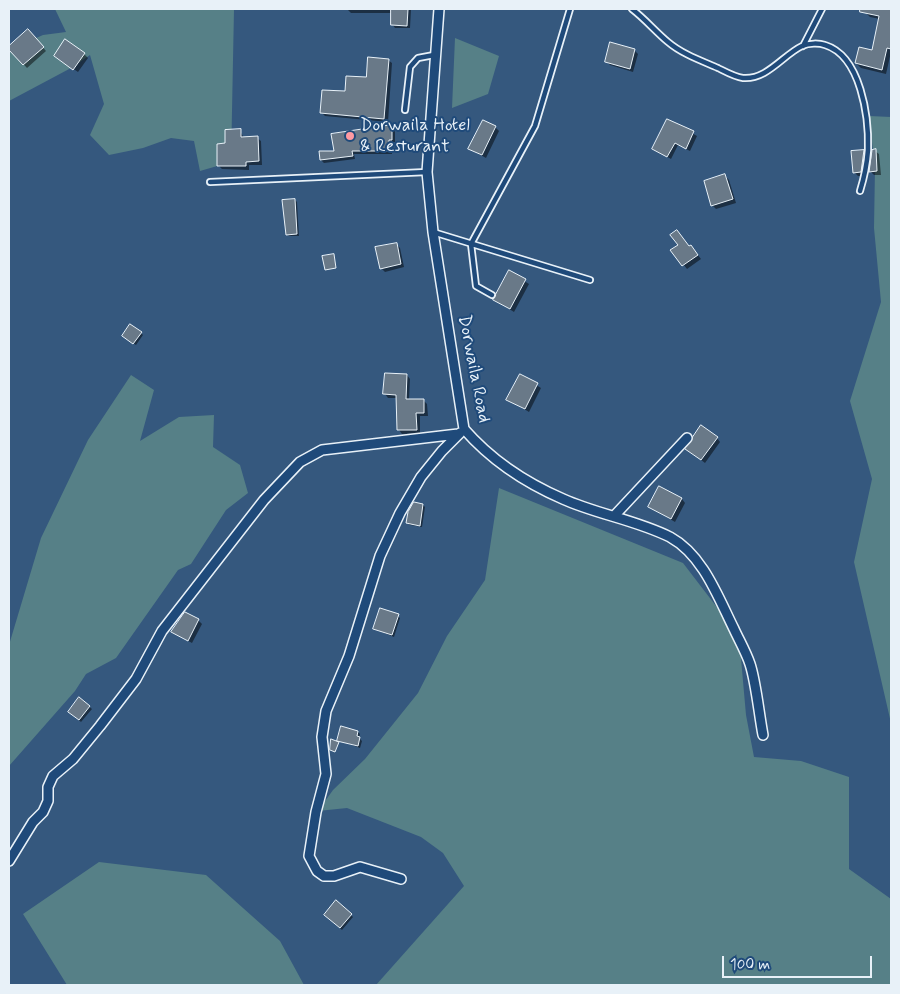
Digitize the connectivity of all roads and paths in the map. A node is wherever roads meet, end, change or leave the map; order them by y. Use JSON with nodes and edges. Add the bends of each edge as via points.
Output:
{"nodes":[{"id":1,"x":439,"y":9,"type":"edge"},
{"id":2,"x":570,"y":9,"type":"edge"},
{"id":3,"x":632,"y":9,"type":"edge"},
{"id":4,"x":822,"y":9,"type":"edge"},
{"id":5,"x":803,"y":46,"type":"junction"},
{"id":6,"x":434,"y":55,"type":"junction"},
{"id":7,"x":405,"y":110,"type":"dead end"},
{"id":8,"x":427,"y":172,"type":"junction"},
{"id":9,"x":210,"y":182,"type":"dead end"},
{"id":10,"x":860,"y":191,"type":"dead end"},
{"id":11,"x":434,"y":232,"type":"junction"},
{"id":12,"x":471,"y":244,"type":"junction"},
{"id":13,"x":590,"y":280,"type":"dead end"},
{"id":14,"x":492,"y":295,"type":"dead end"},
{"id":15,"x":461,"y":432,"type":"junction"},
{"id":16,"x":687,"y":438,"type":"dead end"},
{"id":17,"x":615,"y":515,"type":"junction"},
{"id":18,"x":763,"y":734,"type":"dead end"},
{"id":19,"x":9,"y":861,"type":"edge"},
{"id":20,"x":401,"y":879,"type":"dead end"}],
"edges":[{"from":1,"to":6,"type":"street","name":"Dorwaila Road"},
{"from":2,"to":12,"type":"lane","via":[[535,126]]},
{"from":3,"to":5,"type":"lane","via":[[677,48],[742,78],[770,69]]},
{"from":4,"to":5,"type":"lane"},
{"from":5,"to":10,"type":"lane","via":[[820,44],[833,47],[853,69],[867,129],[868,151]]},
{"from":6,"to":7,"type":"lane","via":[[418,58],[410,68]]},
{"from":6,"to":8,"type":"street","name":"Dorwaila Road"},
{"from":8,"to":9,"type":"lane"},
{"from":8,"to":11,"type":"street","name":"Dorwaila Road"},
{"from":11,"to":12,"type":"lane"},
{"from":11,"to":15,"type":"street","name":"Dorwaila Road"},
{"from":12,"to":13,"type":"lane"},
{"from":12,"to":14,"type":"lane","via":[[476,286]]},
{"from":15,"to":17,"type":"street","name":"Dorwaila Road","via":[[513,472],[563,500]]},
{"from":15,"to":19,"type":"street","via":[[322,450],[300,462],[264,500],[162,631],[136,679],[100,726],[73,759],[53,776],[48,787],[48,801]]},
{"from":15,"to":20,"type":"street","via":[[421,477],[380,556],[349,656],[326,711],[322,737],[326,774],[309,856],[317,871],[324,876],[334,876],[360,868]]},
{"from":16,"to":17,"type":"street"},
{"from":17,"to":18,"type":"street","name":"Dorwaila Road","via":[[670,538],[688,550],[701,566],[751,664]]}]}
